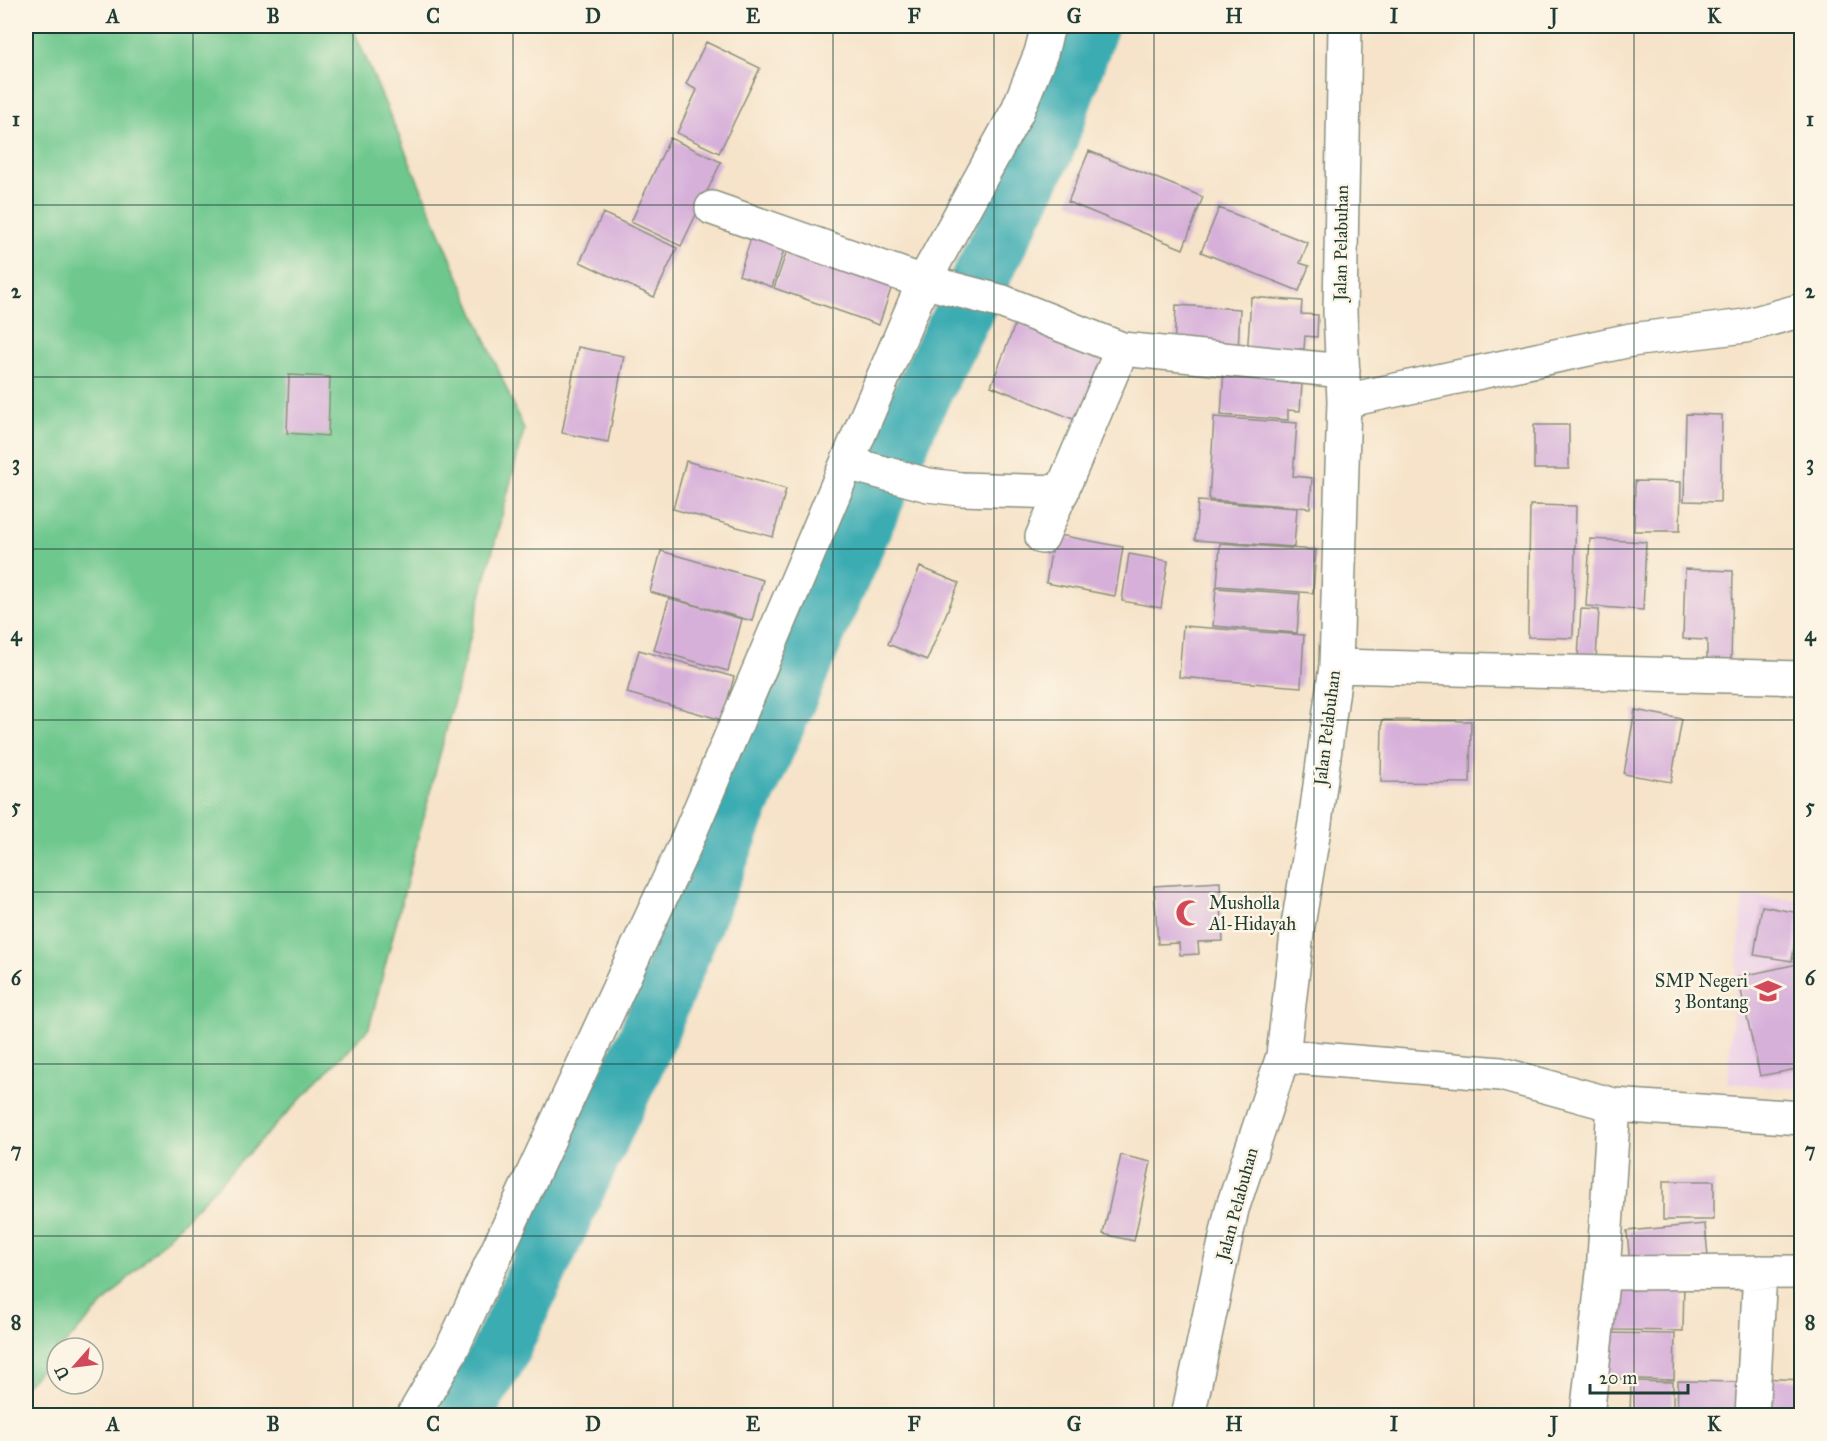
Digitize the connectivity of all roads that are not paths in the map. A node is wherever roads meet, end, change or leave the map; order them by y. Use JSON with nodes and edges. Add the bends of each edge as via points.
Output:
{"nodes":[{"id":1,"x":1048,"y":26,"type":"edge"},
{"id":2,"x":1345,"y":26,"type":"edge"},
{"id":3,"x":712,"y":208,"type":"dead end"},
{"id":4,"x":937,"y":285,"type":"junction"},
{"id":5,"x":1802,"y":310,"type":"edge"},
{"id":6,"x":1122,"y":349,"type":"junction"},
{"id":7,"x":1343,"y":386,"type":"junction"},
{"id":8,"x":861,"y":467,"type":"junction"},
{"id":9,"x":1062,"y":492,"type":"junction"},
{"id":10,"x":1042,"y":537,"type":"dead end"},
{"id":11,"x":1336,"y":666,"type":"junction"},
{"id":12,"x":1802,"y":678,"type":"edge"},
{"id":13,"x":1283,"y":1056,"type":"junction"},
{"id":14,"x":1614,"y":1106,"type":"junction"},
{"id":15,"x":1802,"y":1119,"type":"edge"},
{"id":16,"x":1760,"y":1272,"type":"junction"},
{"id":17,"x":1802,"y":1272,"type":"edge"},
{"id":18,"x":1603,"y":1273,"type":"junction"},
{"id":19,"x":413,"y":1416,"type":"edge"},
{"id":20,"x":1188,"y":1416,"type":"edge"},
{"id":21,"x":1587,"y":1416,"type":"edge"},
{"id":22,"x":1752,"y":1416,"type":"edge"}],
"edges":[{"from":1,"to":4,"type":"street","via":[[1017,112]]},
{"from":2,"to":7,"type":"street","name":"Jalan Pelabuhan","via":[[1340,312]]},
{"from":3,"to":4,"type":"street"},
{"from":4,"to":6,"type":"street","via":[[1003,302]]},
{"from":4,"to":8,"type":"street"},
{"from":5,"to":7,"type":"street","via":[[1745,326]]},
{"from":6,"to":7,"type":"street"},
{"from":6,"to":9,"type":"street"},
{"from":7,"to":11,"type":"street","name":"Jalan Pelabuhan"},
{"from":8,"to":9,"type":"street","via":[[928,485],[960,489]]},
{"from":8,"to":19,"type":"street","via":[[451,1351]]},
{"from":9,"to":10,"type":"street"},
{"from":11,"to":12,"type":"street"},
{"from":11,"to":13,"type":"street","name":"Jalan Pelabuhan"},
{"from":13,"to":14,"type":"street","via":[[1501,1074]]},
{"from":13,"to":20,"type":"street","name":"Jalan Pelabuhan","via":[[1232,1209]]},
{"from":14,"to":15,"type":"street"},
{"from":14,"to":18,"type":"street"},
{"from":16,"to":17,"type":"street"},
{"from":16,"to":18,"type":"street"},
{"from":16,"to":22,"type":"street"},
{"from":18,"to":21,"type":"street"}]}
